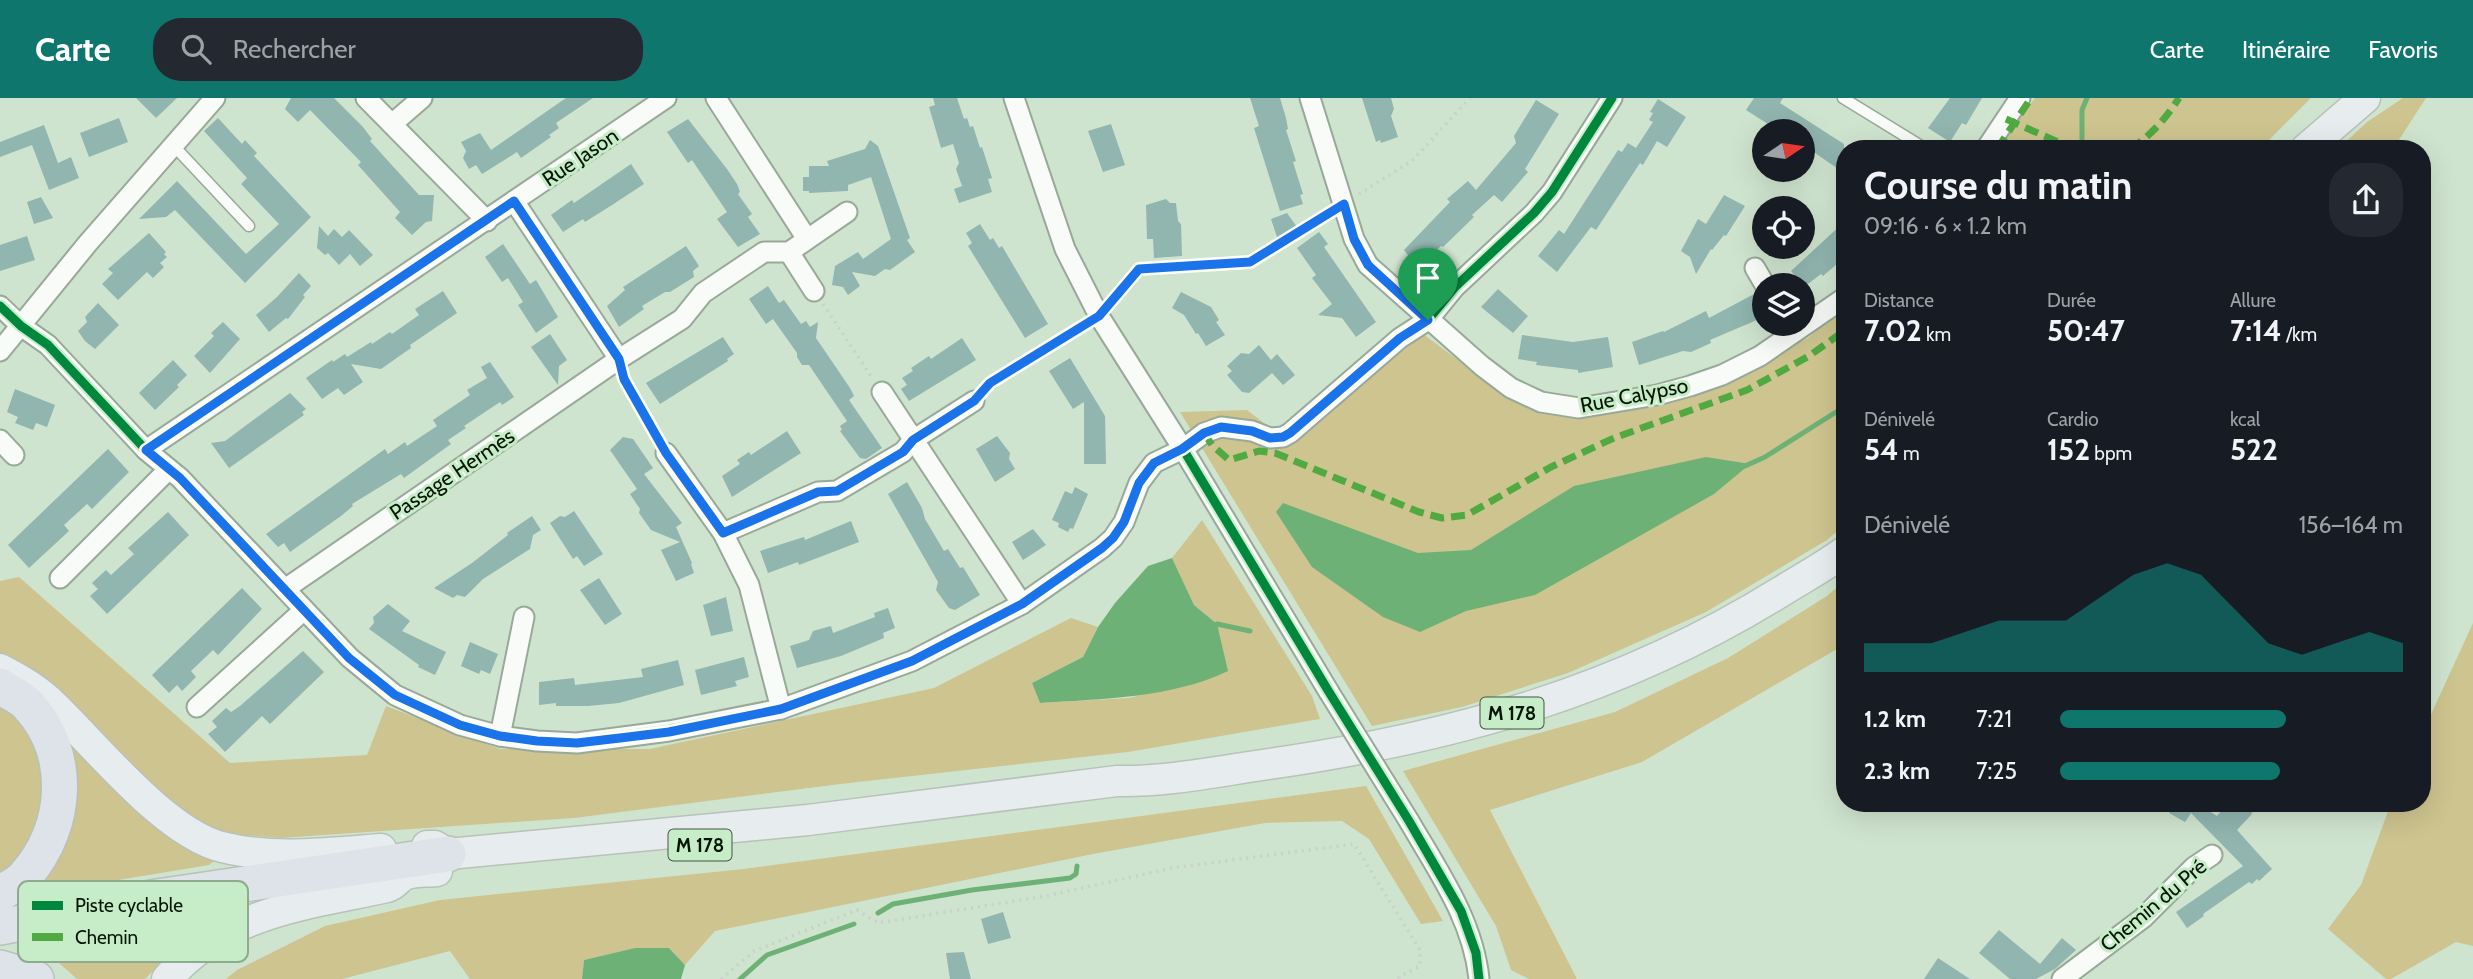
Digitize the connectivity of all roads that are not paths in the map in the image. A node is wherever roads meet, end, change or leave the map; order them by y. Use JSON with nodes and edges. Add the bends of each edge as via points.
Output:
{"nodes":[{"id":1,"x":215,"y":98,"type":"edge"},
{"id":2,"x":366,"y":98,"type":"edge"},
{"id":3,"x":422,"y":98,"type":"edge"},
{"id":4,"x":666,"y":98,"type":"edge"},
{"id":5,"x":716,"y":98,"type":"edge"},
{"id":6,"x":1014,"y":98,"type":"edge"},
{"id":7,"x":1310,"y":98,"type":"edge"},
{"id":8,"x":1612,"y":98,"type":"edge"},
{"id":9,"x":1843,"y":98,"type":"edge"},
{"id":10,"x":2020,"y":98,"type":"edge"},
{"id":11,"x":2341,"y":98,"type":"edge"},
{"id":12,"x":2365,"y":98,"type":"edge"},
{"id":13,"x":392,"y":124,"type":"junction"},
{"id":14,"x":1911,"y":140,"type":"edge"},
{"id":15,"x":1992,"y":140,"type":"edge"},
{"id":16,"x":2298,"y":140,"type":"edge"},
{"id":17,"x":2316,"y":140,"type":"edge"},
{"id":18,"x":173,"y":144,"type":"junction"},
{"id":19,"x":514,"y":201,"type":"junction"},
{"id":20,"x":847,"y":212,"type":"dead end"},
{"id":21,"x":487,"y":221,"type":"junction"},
{"id":22,"x":249,"y":226,"type":"dead end"},
{"id":23,"x":807,"y":239,"type":"junction"},
{"id":24,"x":789,"y":252,"type":"junction"},
{"id":25,"x":1755,"y":268,"type":"dead end"},
{"id":26,"x":1758,"y":273,"type":"edge"},
{"id":27,"x":814,"y":292,"type":"road end"},
{"id":28,"x":1836,"y":303,"type":"edge"},
{"id":29,"x":0,"y":306,"type":"edge"},
{"id":30,"x":1815,"y":315,"type":"edge"},
{"id":31,"x":1428,"y":320,"type":"junction"},
{"id":32,"x":21,"y":326,"type":"junction"},
{"id":33,"x":1784,"y":336,"type":"edge"},
{"id":34,"x":0,"y":351,"type":"edge"},
{"id":35,"x":619,"y":359,"type":"junction"},
{"id":36,"x":882,"y":393,"type":"road end"},
{"id":37,"x":974,"y":401,"type":"road end"},
{"id":38,"x":0,"y":440,"type":"edge"},
{"id":39,"x":913,"y":440,"type":"junction"},
{"id":40,"x":1182,"y":449,"type":"junction"},
{"id":41,"x":146,"y":450,"type":"junction"},
{"id":42,"x":666,"y":453,"type":"road end"},
{"id":43,"x":14,"y":455,"type":"dead end"},
{"id":44,"x":168,"y":470,"type":"junction"},
{"id":45,"x":723,"y":533,"type":"junction"},
{"id":46,"x":1836,"y":557,"type":"edge"},
{"id":47,"x":60,"y":578,"type":"dead end"},
{"id":48,"x":285,"y":589,"type":"junction"},
{"id":49,"x":1022,"y":604,"type":"junction"},
{"id":50,"x":304,"y":610,"type":"junction"},
{"id":51,"x":524,"y":617,"type":"dead end"},
{"id":52,"x":0,"y":668,"type":"edge"},
{"id":53,"x":0,"y":686,"type":"edge"},
{"id":54,"x":197,"y":707,"type":"dead end"},
{"id":55,"x":781,"y":709,"type":"junction"},
{"id":56,"x":500,"y":736,"type":"junction"},
{"id":57,"x":1148,"y":782,"type":"junction"},
{"id":58,"x":448,"y":854,"type":"junction"},
{"id":59,"x":2212,"y":855,"type":"dead end"},
{"id":60,"x":405,"y":874,"type":"junction"},
{"id":61,"x":20,"y":881,"type":"edge"},
{"id":62,"x":18,"y":882,"type":"edge"},
{"id":63,"x":248,"y":884,"type":"edge"},
{"id":64,"x":0,"y":894,"type":"edge"},
{"id":65,"x":248,"y":896,"type":"edge"},
{"id":66,"x":248,"y":923,"type":"edge"},
{"id":67,"x":18,"y":924,"type":"edge"},
{"id":68,"x":0,"y":927,"type":"edge"},
{"id":69,"x":18,"y":938,"type":"edge"},
{"id":70,"x":0,"y":941,"type":"edge"},
{"id":71,"x":184,"y":962,"type":"edge"},
{"id":72,"x":0,"y":968,"type":"edge"},
{"id":73,"x":36,"y":979,"type":"edge"},
{"id":74,"x":167,"y":979,"type":"edge"},
{"id":75,"x":1479,"y":979,"type":"edge"},
{"id":76,"x":2062,"y":979,"type":"edge"}],
"edges":[{"from":1,"to":18,"type":"street"},
{"from":2,"to":13,"type":"street"},
{"from":3,"to":13,"type":"street"},
{"from":4,"to":19,"type":"street","name":"Rue Jason"},
{"from":5,"to":23,"type":"street"},
{"from":6,"to":40,"type":"street","via":[[1065,249],[1099,316]]},
{"from":7,"to":31,"type":"street","name":"Rue Calypso","via":[[1354,239],[1368,265]]},
{"from":8,"to":31,"type":"street","via":[[1552,192],[1455,287]]},
{"from":9,"to":14,"type":"lane"},
{"from":10,"to":15,"type":"street"},
{"from":11,"to":16,"type":"main road"},
{"from":12,"to":17,"type":"main road"},
{"from":13,"to":21,"type":"street"},
{"from":18,"to":22,"type":"lane"},
{"from":18,"to":32,"type":"street"},
{"from":19,"to":21,"type":"street","name":"Rue Jason"},
{"from":19,"to":35,"type":"street"},
{"from":20,"to":23,"type":"street"},
{"from":21,"to":41,"type":"street","name":"Rue Jason"},
{"from":23,"to":24,"type":"street"},
{"from":24,"to":27,"type":"street"},
{"from":24,"to":35,"type":"street","name":"Passage Hermès","via":[[764,251],[702,293],[681,319]]},
{"from":25,"to":26,"type":"street"},
{"from":28,"to":30,"type":"street","name":"Rue Calypso"},
{"from":29,"to":32,"type":"street"},
{"from":31,"to":33,"type":"street","name":"Rue Calypso","via":[[1511,388],[1541,402],[1579,408],[1657,395],[1722,375],[1760,356]]},
{"from":31,"to":40,"type":"street","via":[[1400,338],[1283,437],[1221,427]]},
{"from":32,"to":34,"type":"street"},
{"from":32,"to":41,"type":"street","via":[[48,345]]},
{"from":35,"to":48,"type":"street","name":"Passage Hermès"},
{"from":36,"to":39,"type":"street"},
{"from":37,"to":39,"type":"street"},
{"from":38,"to":43,"type":"street"},
{"from":39,"to":45,"type":"street","via":[[903,452],[837,491],[818,492]]},
{"from":39,"to":49,"type":"street"},
{"from":40,"to":49,"type":"street","via":[[1154,463],[1139,483],[1113,538]]},
{"from":40,"to":75,"type":"street","bridge":true,"via":[[1461,911],[1476,953]]},
{"from":41,"to":44,"type":"street"},
{"from":42,"to":45,"type":"street"},
{"from":44,"to":47,"type":"street"},
{"from":44,"to":48,"type":"street"},
{"from":45,"to":55,"type":"street","via":[[749,585]]},
{"from":46,"to":57,"type":"main road","number":"M 178","via":[[1695,641],[1607,680],[1513,713],[1422,737]]},
{"from":48,"to":50,"type":"street"},
{"from":49,"to":55,"type":"street","via":[[912,661]]},
{"from":50,"to":54,"type":"street"},
{"from":50,"to":56,"type":"street","via":[[349,658],[395,695],[460,725]]},
{"from":51,"to":56,"type":"street"},
{"from":52,"to":58,"type":"main road","via":[[47,699],[151,803],[188,831],[220,847],[275,854],[435,846]]},
{"from":53,"to":61,"type":"highway","via":[[26,703],[49,736],[58,759],[61,795],[54,832]]},
{"from":55,"to":56,"type":"street","via":[[669,732],[577,743]]},
{"from":57,"to":58,"type":"main road","number":"M 178","via":[[1117,781],[808,820]]},
{"from":57,"to":60,"type":"main road","number":"M 178","via":[[1118,792],[944,819]]},
{"from":58,"to":63,"type":"highway"},
{"from":59,"to":76,"type":"street","name":"Chemin du Pré","via":[[2194,867],[2151,912]]},
{"from":60,"to":65,"type":"highway"},
{"from":60,"to":66,"type":"main road","via":[[391,887],[310,902]]},
{"from":62,"to":64,"type":"highway"},
{"from":67,"to":68,"type":"highway"},
{"from":69,"to":70,"type":"highway"},
{"from":71,"to":74,"type":"main road"},
{"from":72,"to":73,"type":"highway"}]}
